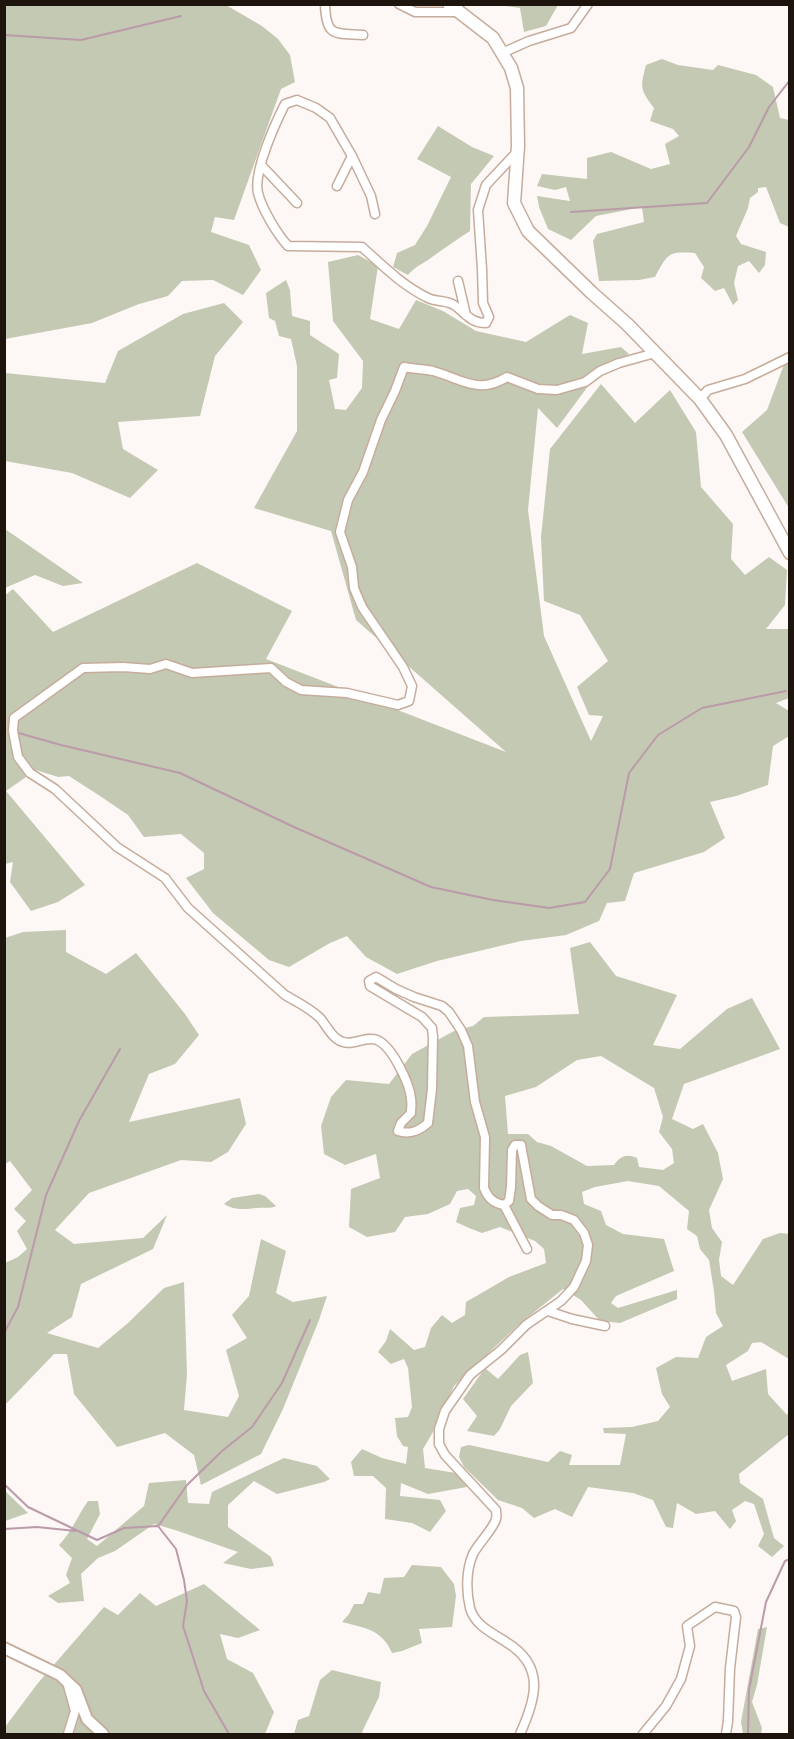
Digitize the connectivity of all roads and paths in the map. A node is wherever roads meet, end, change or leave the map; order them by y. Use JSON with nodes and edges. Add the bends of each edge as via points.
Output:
{"nodes":[{"id":1,"x":325,"y":4,"type":"edge"},
{"id":2,"x":399,"y":4,"type":"edge"},
{"id":3,"x":588,"y":4,"type":"edge"},
{"id":4,"x":454,"y":8,"type":"edge"},
{"id":5,"x":363,"y":35,"type":"dead end"},
{"id":6,"x":502,"y":53,"type":"junction"},
{"id":7,"x":516,"y":153,"type":"junction"},
{"id":8,"x":352,"y":156,"type":"junction"},
{"id":9,"x":261,"y":165,"type":"junction"},
{"id":10,"x":337,"y":186,"type":"dead end"},
{"id":11,"x":297,"y":203,"type":"dead end"},
{"id":12,"x":375,"y":214,"type":"dead end"},
{"id":13,"x":458,"y":281,"type":"dead end"},
{"id":14,"x":466,"y":316,"type":"junction"},
{"id":15,"x":655,"y":353,"type":"junction"},
{"id":16,"x":789,"y":357,"type":"edge"},
{"id":17,"x":700,"y":399,"type":"junction"},
{"id":18,"x":789,"y":553,"type":"edge"},
{"id":19,"x":504,"y":1204,"type":"junction"},
{"id":20,"x":527,"y":1249,"type":"dead end"},
{"id":21,"x":548,"y":1311,"type":"junction"},
{"id":22,"x":605,"y":1326,"type":"dead end"},
{"id":23,"x":4,"y":1648,"type":"edge"},
{"id":24,"x":67,"y":1681,"type":"junction"},
{"id":25,"x":68,"y":1734,"type":"edge"},
{"id":26,"x":103,"y":1734,"type":"edge"},
{"id":27,"x":520,"y":1734,"type":"edge"},
{"id":28,"x":643,"y":1734,"type":"edge"},
{"id":29,"x":726,"y":1734,"type":"edge"}],
"edges":[{"from":1,"to":5,"type":"street","via":[[329,29],[334,33]]},
{"from":2,"to":4,"type":"street","via":[[415,12]]},
{"from":3,"to":6,"type":"street","via":[[571,28]]},
{"from":4,"to":6,"type":"main road","via":[[493,38]]},
{"from":6,"to":7,"type":"main road","via":[[517,88]]},
{"from":7,"to":14,"type":"street","via":[[486,185],[478,210],[483,303],[489,317],[486,323],[480,323]]},
{"from":7,"to":15,"type":"main road","via":[[514,203],[528,231]]},
{"from":8,"to":9,"type":"street","via":[[330,118],[297,100],[285,104]]},
{"from":8,"to":10,"type":"street"},
{"from":8,"to":12,"type":"street"},
{"from":9,"to":11,"type":"street"},
{"from":9,"to":14,"type":"street","via":[[258,194],[277,233],[288,246],[362,247],[395,277],[429,298],[453,304]]},
{"from":13,"to":14,"type":"street"},
{"from":15,"to":17,"type":"main road"},
{"from":15,"to":19,"type":"street","via":[[620,363],[585,382],[557,390],[538,390],[507,377],[482,387],[433,371],[404,368],[348,500],[340,532],[362,607],[412,686],[409,701],[398,705],[348,693],[302,690],[271,668],[192,673],[166,664],[150,669],[83,668],[14,718],[18,757],[30,773],[55,789],[117,847],[165,878],[188,908],[285,995],[320,1018],[336,1038],[353,1044],[364,1039],[378,1040],[389,1049],[411,1098],[411,1113],[398,1131],[405,1134],[419,1131],[428,1123],[432,1028],[422,1017],[370,986],[369,981],[376,977],[449,1012],[468,1046],[475,1102],[485,1137],[484,1188],[495,1203]]},
{"from":16,"to":17,"type":"street","via":[[745,379],[708,390]]},
{"from":17,"to":18,"type":"main road","via":[[726,435]]},
{"from":19,"to":20,"type":"street"},
{"from":19,"to":21,"type":"street","via":[[511,1187],[512,1150],[521,1145],[531,1199],[552,1215],[574,1220],[584,1233],[588,1245],[581,1273],[561,1301]]},
{"from":21,"to":22,"type":"street"},
{"from":21,"to":27,"type":"street","via":[[526,1325],[470,1375],[445,1411],[439,1429],[439,1444],[445,1455],[496,1510],[496,1520],[473,1554],[467,1593],[478,1622],[507,1642],[530,1665],[535,1684]]},
{"from":23,"to":24,"type":"street"},
{"from":24,"to":25,"type":"street","via":[[75,1711]]},
{"from":24,"to":26,"type":"street","via":[[76,1690],[87,1719]]},
{"from":28,"to":29,"type":"street","via":[[666,1706],[681,1679],[690,1646],[687,1626],[715,1607],[734,1611],[736,1617]]}]}
